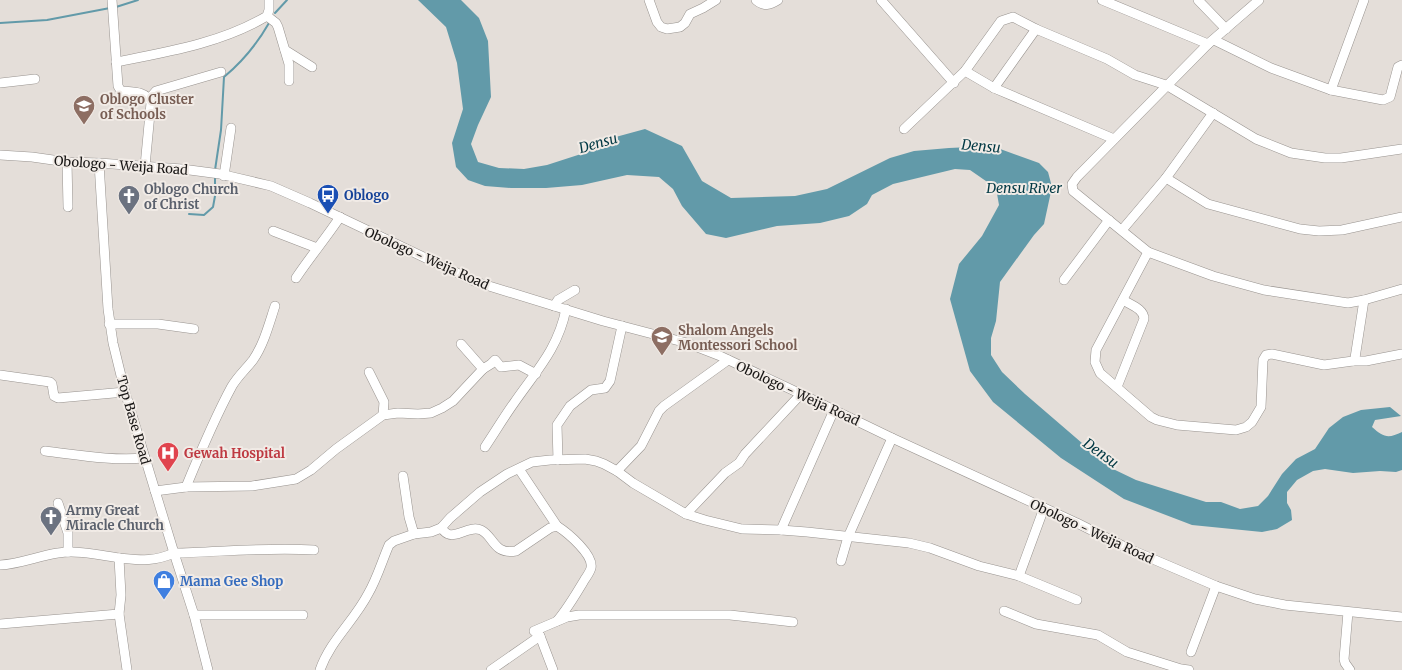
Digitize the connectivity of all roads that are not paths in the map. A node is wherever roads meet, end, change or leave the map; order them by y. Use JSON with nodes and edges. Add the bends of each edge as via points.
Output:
{"nodes":[{"id":1,"x":269,"y":0,"type":"edge"},
{"id":2,"x":649,"y":0,"type":"edge"},
{"id":3,"x":716,"y":0,"type":"edge"},
{"id":4,"x":756,"y":0,"type":"edge"},
{"id":5,"x":778,"y":0,"type":"edge"},
{"id":6,"x":881,"y":0,"type":"edge"},
{"id":7,"x":1102,"y":0,"type":"edge"},
{"id":8,"x":1198,"y":0,"type":"edge"},
{"id":9,"x":1259,"y":0,"type":"edge"},
{"id":10,"x":1364,"y":0,"type":"edge"},
{"id":11,"x":113,"y":1,"type":"edge"},
{"id":12,"x":267,"y":16,"type":"junction"},
{"id":13,"x":1036,"y":29,"type":"junction"},
{"id":14,"x":1226,"y":29,"type":"junction"},
{"id":15,"x":1211,"y":42,"type":"junction"},
{"id":16,"x":285,"y":50,"type":"junction"},
{"id":17,"x":116,"y":62,"type":"junction"},
{"id":18,"x":1402,"y":65,"type":"edge"},
{"id":19,"x":312,"y":67,"type":"dead end"},
{"id":20,"x":965,"y":71,"type":"junction"},
{"id":21,"x":221,"y":72,"type":"dead end"},
{"id":22,"x":35,"y":79,"type":"dead end"},
{"id":23,"x":289,"y":81,"type":"dead end"},
{"id":24,"x":0,"y":83,"type":"edge"},
{"id":25,"x":954,"y":83,"type":"junction"},
{"id":26,"x":1166,"y":85,"type":"junction"},
{"id":27,"x":994,"y":88,"type":"junction"},
{"id":28,"x":1331,"y":90,"type":"junction"},
{"id":29,"x":150,"y":98,"type":"junction"},
{"id":30,"x":1213,"y":113,"type":"junction"},
{"id":31,"x":231,"y":128,"type":"dead end"},
{"id":32,"x":904,"y":129,"type":"dead end"},
{"id":33,"x":1114,"y":139,"type":"junction"},
{"id":34,"x":1402,"y":149,"type":"edge"},
{"id":35,"x":0,"y":156,"type":"edge"},
{"id":36,"x":67,"y":162,"type":"junction"},
{"id":37,"x":99,"y":162,"type":"junction"},
{"id":38,"x":145,"y":166,"type":"junction"},
{"id":39,"x":224,"y":176,"type":"junction"},
{"id":40,"x":1166,"y":178,"type":"junction"},
{"id":41,"x":68,"y":207,"type":"dead end"},
{"id":42,"x":1402,"y":216,"type":"edge"},
{"id":43,"x":340,"y":217,"type":"junction"},
{"id":44,"x":1109,"y":220,"type":"junction"},
{"id":45,"x":1122,"y":230,"type":"junction"},
{"id":46,"x":272,"y":231,"type":"dead end"},
{"id":47,"x":317,"y":248,"type":"junction"},
{"id":48,"x":1148,"y":252,"type":"junction"},
{"id":49,"x":296,"y":278,"type":"dead end"},
{"id":50,"x":1064,"y":280,"type":"dead end"},
{"id":51,"x":1402,"y":289,"type":"edge"},
{"id":52,"x":575,"y":290,"type":"dead end"},
{"id":53,"x":1123,"y":300,"type":"junction"},
{"id":54,"x":1364,"y":300,"type":"junction"},
{"id":55,"x":276,"y":306,"type":"dead end"},
{"id":56,"x":554,"y":306,"type":"junction"},
{"id":57,"x":566,"y":309,"type":"junction"},
{"id":58,"x":110,"y":324,"type":"junction"},
{"id":59,"x":622,"y":326,"type":"junction"},
{"id":60,"x":194,"y":329,"type":"dead end"},
{"id":61,"x":461,"y":344,"type":"dead end"},
{"id":62,"x":1402,"y":354,"type":"edge"},
{"id":63,"x":728,"y":360,"type":"junction"},
{"id":64,"x":1353,"y":361,"type":"junction"},
{"id":65,"x":483,"y":369,"type":"junction"},
{"id":66,"x":369,"y":372,"type":"dead end"},
{"id":67,"x":536,"y":374,"type":"junction"},
{"id":68,"x":0,"y":375,"type":"edge"},
{"id":69,"x":1117,"y":387,"type":"junction"},
{"id":70,"x":125,"y":392,"type":"junction"},
{"id":71,"x":801,"y":394,"type":"junction"},
{"id":72,"x":834,"y":410,"type":"junction"},
{"id":73,"x":383,"y":415,"type":"junction"},
{"id":74,"x":892,"y":438,"type":"junction"},
{"id":75,"x":485,"y":447,"type":"dead end"},
{"id":76,"x":45,"y":451,"type":"dead end"},
{"id":77,"x":145,"y":458,"type":"junction"},
{"id":78,"x":558,"y":460,"type":"junction"},
{"id":79,"x":519,"y":468,"type":"junction"},
{"id":80,"x":617,"y":471,"type":"junction"},
{"id":81,"x":403,"y":476,"type":"dead end"},
{"id":82,"x":186,"y":487,"type":"junction"},
{"id":83,"x":155,"y":491,"type":"junction"},
{"id":84,"x":58,"y":503,"type":"dead end"},
{"id":85,"x":1044,"y":508,"type":"junction"},
{"id":86,"x":686,"y":514,"type":"junction"},
{"id":87,"x":557,"y":526,"type":"junction"},
{"id":88,"x":441,"y":528,"type":"junction"},
{"id":89,"x":781,"y":530,"type":"junction"},
{"id":90,"x":414,"y":534,"type":"junction"},
{"id":91,"x":848,"y":537,"type":"junction"},
{"id":92,"x":314,"y":550,"type":"dead end"},
{"id":93,"x":68,"y":552,"type":"junction"},
{"id":94,"x":174,"y":553,"type":"junction"},
{"id":95,"x":119,"y":558,"type":"junction"},
{"id":96,"x":841,"y":561,"type":"dead end"},
{"id":97,"x":0,"y":565,"type":"edge"},
{"id":98,"x":1019,"y":576,"type":"junction"},
{"id":99,"x":1216,"y":586,"type":"junction"},
{"id":100,"x":1077,"y":600,"type":"dead end"},
{"id":101,"x":1004,"y":612,"type":"dead end"},
{"id":102,"x":1348,"y":612,"type":"junction"},
{"id":103,"x":119,"y":614,"type":"junction"},
{"id":104,"x":194,"y":615,"type":"junction"},
{"id":105,"x":303,"y":615,"type":"dead end"},
{"id":106,"x":1402,"y":617,"type":"edge"},
{"id":107,"x":557,"y":622,"type":"junction"},
{"id":108,"x":793,"y":622,"type":"dead end"},
{"id":109,"x":0,"y":624,"type":"edge"},
{"id":110,"x":540,"y":636,"type":"junction"},
{"id":111,"x":1191,"y":652,"type":"dead end"},
{"id":112,"x":127,"y":670,"type":"edge"},
{"id":113,"x":208,"y":670,"type":"edge"},
{"id":114,"x":320,"y":670,"type":"edge"},
{"id":115,"x":491,"y":670,"type":"edge"},
{"id":116,"x":553,"y":670,"type":"edge"},
{"id":117,"x":1189,"y":670,"type":"edge"},
{"id":118,"x":1350,"y":670,"type":"edge"}],
"edges":[{"from":1,"to":12,"type":"street"},
{"from":2,"to":3,"type":"street","via":[[661,27],[667,29],[680,27],[690,14]]},
{"from":4,"to":5,"type":"street","via":[[768,5]]},
{"from":6,"to":25,"type":"street"},
{"from":7,"to":15,"type":"street"},
{"from":8,"to":14,"type":"street"},
{"from":9,"to":14,"type":"street"},
{"from":10,"to":28,"type":"street"},
{"from":11,"to":17,"type":"street"},
{"from":12,"to":16,"type":"street","via":[[276,23]]},
{"from":12,"to":17,"type":"street","via":[[220,38]]},
{"from":13,"to":20,"type":"street","via":[[1013,17],[1001,21]]},
{"from":13,"to":26,"type":"street","via":[[1107,59],[1135,75]]},
{"from":13,"to":27,"type":"street"},
{"from":14,"to":15,"type":"street"},
{"from":15,"to":26,"type":"street"},
{"from":15,"to":28,"type":"street"},
{"from":16,"to":19,"type":"street"},
{"from":16,"to":23,"type":"street","via":[[289,64]]},
{"from":17,"to":29,"type":"street","via":[[117,80],[121,91],[144,94]]},
{"from":18,"to":28,"type":"street","via":[[1398,67],[1390,97],[1383,100]]},
{"from":20,"to":25,"type":"street"},
{"from":20,"to":27,"type":"street"},
{"from":21,"to":29,"type":"street","via":[[156,91]]},
{"from":22,"to":24,"type":"street"},
{"from":25,"to":32,"type":"street"},
{"from":26,"to":30,"type":"street"},
{"from":26,"to":33,"type":"street"},
{"from":27,"to":33,"type":"street"},
{"from":29,"to":38,"type":"street"},
{"from":30,"to":34,"type":"street","via":[[1256,138],[1291,153],[1341,158]]},
{"from":30,"to":40,"type":"street"},
{"from":31,"to":39,"type":"street"},
{"from":33,"to":44,"type":"street","via":[[1072,184],[1073,191]]},
{"from":35,"to":36,"type":"street","name":"Obologo - Weija Road"},
{"from":36,"to":37,"type":"street","name":"Obologo - Weija Road"},
{"from":36,"to":41,"type":"street"},
{"from":37,"to":38,"type":"street","name":"Obologo - Weija Road"},
{"from":37,"to":58,"type":"street","name":"Top Base Road"},
{"from":38,"to":39,"type":"street","name":"Obologo - Weija Road"},
{"from":39,"to":43,"type":"street","name":"Obologo - Weija Road","via":[[271,186]]},
{"from":40,"to":42,"type":"street","via":[[1208,204],[1300,229],[1342,230]]},
{"from":40,"to":45,"type":"street"},
{"from":43,"to":47,"type":"street"},
{"from":43,"to":56,"type":"street","name":"Obologo - Weija Road","via":[[476,282]]},
{"from":44,"to":45,"type":"street"},
{"from":44,"to":50,"type":"street"},
{"from":45,"to":48,"type":"street"},
{"from":46,"to":47,"type":"street"},
{"from":47,"to":49,"type":"street"},
{"from":48,"to":53,"type":"street"},
{"from":48,"to":54,"type":"street","via":[[1213,276],[1264,290],[1348,303]]},
{"from":51,"to":54,"type":"street"},
{"from":52,"to":56,"type":"street","via":[[558,300]]},
{"from":53,"to":69,"type":"street","via":[[1095,356],[1100,373]]},
{"from":53,"to":69,"type":"street","via":[[1142,311],[1144,319]]},
{"from":54,"to":64,"type":"street"},
{"from":55,"to":82,"type":"street","via":[[259,349],[232,385]]},
{"from":56,"to":57,"type":"street","name":"Obologo - Weija Road"},
{"from":57,"to":59,"type":"street","name":"Obologo - Weija Road"},
{"from":57,"to":67,"type":"street","via":[[559,336]]},
{"from":58,"to":60,"type":"street","via":[[158,324]]},
{"from":58,"to":70,"type":"street","name":"Top Base Road"},
{"from":59,"to":63,"type":"street","name":"Obologo - Weija Road","via":[[687,343]]},
{"from":59,"to":78,"type":"street","via":[[610,381],[605,388],[591,390],[570,406],[557,425]]},
{"from":61,"to":65,"type":"street"},
{"from":62,"to":64,"type":"street"},
{"from":63,"to":71,"type":"street","name":"Obologo - Weija Road"},
{"from":63,"to":80,"type":"street","via":[[659,411],[641,446]]},
{"from":64,"to":69,"type":"street","via":[[1324,365],[1272,354],[1266,355],[1263,360],[1261,407],[1252,422],[1236,430],[1177,425],[1157,420]]},
{"from":65,"to":67,"type":"street","via":[[495,360],[501,367],[519,365]]},
{"from":65,"to":73,"type":"street","via":[[453,401],[442,408],[431,413]]},
{"from":66,"to":73,"type":"street","via":[[384,402]]},
{"from":67,"to":75,"type":"street"},
{"from":68,"to":70,"type":"street","via":[[50,382],[54,396],[58,398]]},
{"from":70,"to":77,"type":"street","name":"Top Base Road"},
{"from":71,"to":72,"type":"street","name":"Obologo - Weija Road"},
{"from":71,"to":86,"type":"street","via":[[739,463],[725,473]]},
{"from":72,"to":74,"type":"street","name":"Obologo - Weija Road"},
{"from":72,"to":89,"type":"street"},
{"from":73,"to":82,"type":"street","via":[[296,479],[252,486]]},
{"from":74,"to":85,"type":"street","name":"Obologo - Weija Road"},
{"from":74,"to":91,"type":"street"},
{"from":76,"to":77,"type":"street","via":[[127,460]]},
{"from":77,"to":83,"type":"street","name":"Top Base Road"},
{"from":78,"to":79,"type":"street","via":[[532,462]]},
{"from":78,"to":80,"type":"street","via":[[596,461]]},
{"from":79,"to":87,"type":"street"},
{"from":79,"to":88,"type":"street","via":[[480,492]]},
{"from":80,"to":86,"type":"street"},
{"from":81,"to":90,"type":"street"},
{"from":82,"to":83,"type":"street"},
{"from":83,"to":94,"type":"street","name":"Top Base Road"},
{"from":84,"to":93,"type":"street","via":[[68,533]]},
{"from":85,"to":98,"type":"street"},
{"from":85,"to":99,"type":"street","name":"Obologo - Weija Road"},
{"from":86,"to":89,"type":"street","via":[[742,529]]},
{"from":87,"to":88,"type":"street","via":[[516,551],[510,552],[495,545],[482,530],[468,530],[450,535]]},
{"from":87,"to":107,"type":"street","via":[[585,551],[591,568]]},
{"from":88,"to":90,"type":"street"},
{"from":89,"to":91,"type":"street"},
{"from":90,"to":114,"type":"street","via":[[388,545],[368,594],[334,641]]},
{"from":91,"to":96,"type":"street"},
{"from":91,"to":98,"type":"street","via":[[909,543]]},
{"from":92,"to":94,"type":"street","via":[[287,548]]},
{"from":93,"to":95,"type":"street"},
{"from":93,"to":97,"type":"street"},
{"from":94,"to":95,"type":"street","via":[[160,559]]},
{"from":94,"to":104,"type":"street","name":"Top Base Road"},
{"from":95,"to":103,"type":"street"},
{"from":98,"to":100,"type":"street"},
{"from":99,"to":102,"type":"street","name":"Obologo - Weija Road","via":[[1255,599],[1285,605]]},
{"from":99,"to":111,"type":"street"},
{"from":101,"to":117,"type":"street","via":[[1036,624],[1098,635],[1127,652]]},
{"from":102,"to":106,"type":"street","name":"Obologo - Weija Road"},
{"from":102,"to":118,"type":"street","via":[[1344,660]]},
{"from":103,"to":109,"type":"street"},
{"from":103,"to":112,"type":"street"},
{"from":104,"to":105,"type":"street"},
{"from":104,"to":113,"type":"street","name":"Top Base Road"},
{"from":107,"to":108,"type":"street","via":[[579,615],[663,614],[730,614]]},
{"from":107,"to":110,"type":"street","via":[[534,631]]},
{"from":110,"to":115,"type":"street"},
{"from":110,"to":116,"type":"street"}]}
